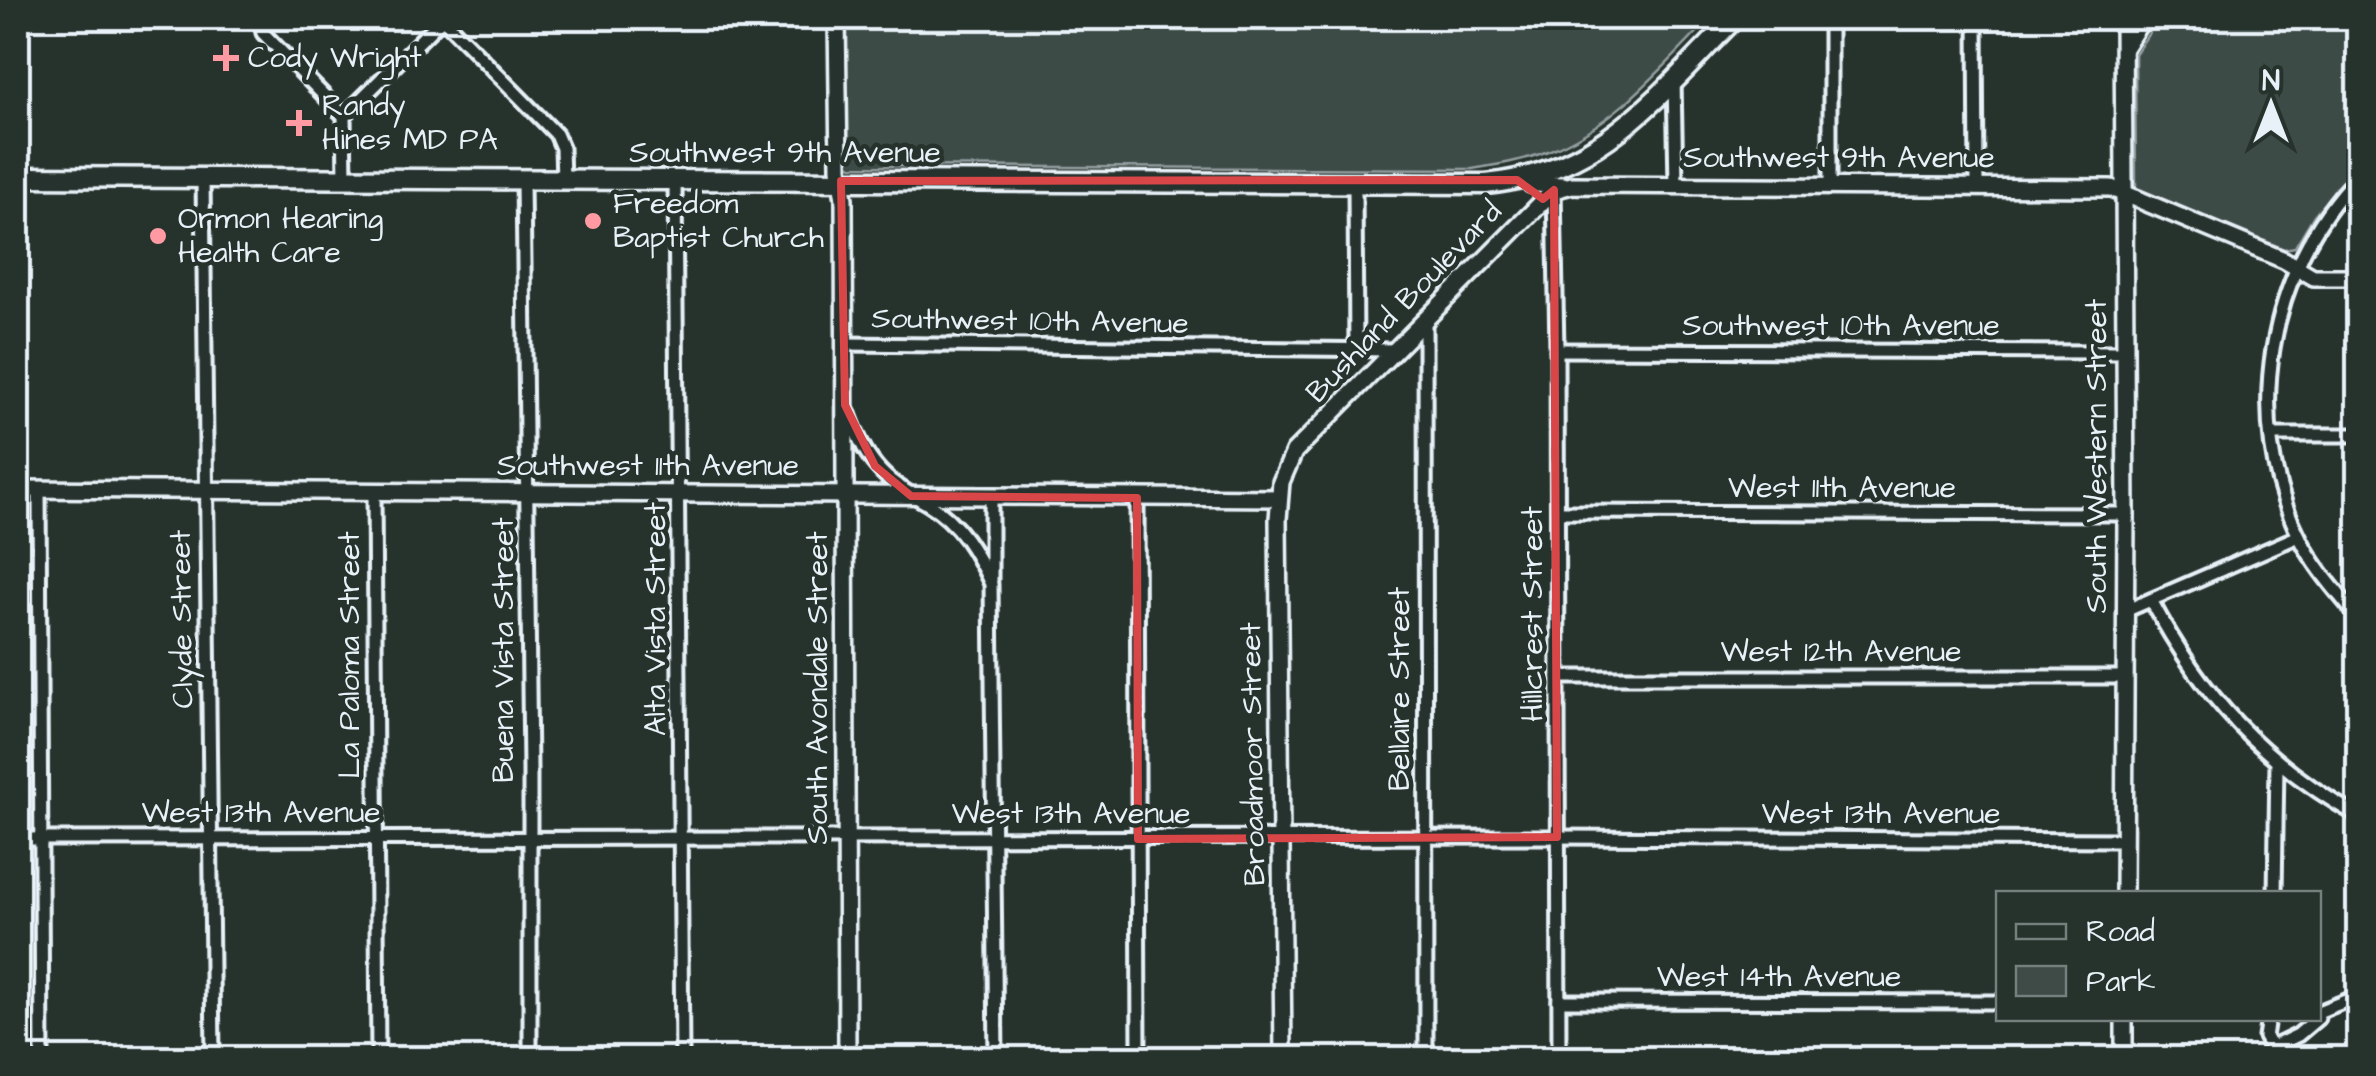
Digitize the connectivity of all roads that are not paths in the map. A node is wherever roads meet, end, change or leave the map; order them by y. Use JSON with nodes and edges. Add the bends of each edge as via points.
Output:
{"nodes":[{"id":1,"x":260,"y":18,"type":"edge"},
{"id":2,"x":442,"y":18,"type":"edge"},
{"id":3,"x":837,"y":18,"type":"edge"},
{"id":4,"x":1735,"y":18,"type":"edge"},
{"id":5,"x":1830,"y":18,"type":"edge"},
{"id":6,"x":1976,"y":18,"type":"edge"},
{"id":7,"x":2123,"y":18,"type":"edge"},
{"id":8,"x":2143,"y":18,"type":"edge"},
{"id":9,"x":2123,"y":50,"type":"junction"},
{"id":10,"x":1674,"y":79,"type":"junction"},
{"id":11,"x":344,"y":116,"type":"junction"},
{"id":12,"x":1590,"y":152,"type":"junction"},
{"id":13,"x":2358,"y":176,"type":"edge"},
{"id":14,"x":18,"y":177,"type":"edge"},
{"id":15,"x":204,"y":178,"type":"junction"},
{"id":16,"x":345,"y":179,"type":"junction"},
{"id":17,"x":523,"y":180,"type":"junction"},
{"id":18,"x":563,"y":180,"type":"junction"},
{"id":19,"x":675,"y":180,"type":"junction"},
{"id":20,"x":841,"y":181,"type":"junction"},
{"id":21,"x":1524,"y":182,"type":"junction"},
{"id":22,"x":1553,"y":182,"type":"junction"},
{"id":23,"x":1355,"y":184,"type":"junction"},
{"id":24,"x":1593,"y":185,"type":"junction"},
{"id":25,"x":1676,"y":185,"type":"junction"},
{"id":26,"x":1830,"y":186,"type":"junction"},
{"id":27,"x":1977,"y":187,"type":"junction"},
{"id":28,"x":2123,"y":193,"type":"junction"},
{"id":29,"x":1529,"y":214,"type":"junction"},
{"id":30,"x":2296,"y":268,"type":"junction"},
{"id":31,"x":2358,"y":277,"type":"edge"},
{"id":32,"x":1425,"y":320,"type":"junction"},
{"id":33,"x":845,"y":344,"type":"junction"},
{"id":34,"x":1356,"y":350,"type":"junction"},
{"id":35,"x":1396,"y":350,"type":"junction"},
{"id":36,"x":1558,"y":350,"type":"junction"},
{"id":37,"x":2124,"y":352,"type":"junction"},
{"id":38,"x":845,"y":405,"type":"junction"},
{"id":39,"x":2271,"y":435,"type":"junction"},
{"id":40,"x":2358,"y":435,"type":"edge"},
{"id":41,"x":1294,"y":452,"type":"joint"},
{"id":42,"x":18,"y":489,"type":"edge"},
{"id":43,"x":40,"y":489,"type":"junction"},
{"id":44,"x":204,"y":490,"type":"junction"},
{"id":45,"x":374,"y":492,"type":"junction"},
{"id":46,"x":528,"y":493,"type":"junction"},
{"id":47,"x":680,"y":494,"type":"junction"},
{"id":48,"x":846,"y":496,"type":"junction"},
{"id":49,"x":911,"y":496,"type":"junction"},
{"id":50,"x":990,"y":497,"type":"junction"},
{"id":51,"x":1137,"y":498,"type":"junction"},
{"id":52,"x":1279,"y":498,"type":"junction"},
{"id":53,"x":1558,"y":512,"type":"junction"},
{"id":54,"x":2126,"y":514,"type":"junction"},
{"id":55,"x":2299,"y":536,"type":"junction"},
{"id":56,"x":991,"y":584,"type":"junction"},
{"id":57,"x":2152,"y":600,"type":"junction"},
{"id":58,"x":2126,"y":611,"type":"junction"},
{"id":59,"x":2358,"y":618,"type":"edge"},
{"id":60,"x":1558,"y":677,"type":"junction"},
{"id":61,"x":2123,"y":677,"type":"junction"},
{"id":62,"x":2278,"y":763,"type":"junction"},
{"id":63,"x":2358,"y":816,"type":"edge"},
{"id":64,"x":530,"y":837,"type":"junction"},
{"id":65,"x":682,"y":837,"type":"junction"},
{"id":66,"x":1557,"y":837,"type":"junction"},
{"id":67,"x":212,"y":838,"type":"junction"},
{"id":68,"x":376,"y":838,"type":"junction"},
{"id":69,"x":1424,"y":838,"type":"junction"},
{"id":70,"x":18,"y":839,"type":"edge"},
{"id":71,"x":41,"y":839,"type":"junction"},
{"id":72,"x":846,"y":839,"type":"junction"},
{"id":73,"x":993,"y":839,"type":"junction"},
{"id":74,"x":1138,"y":839,"type":"junction"},
{"id":75,"x":1282,"y":839,"type":"junction"},
{"id":76,"x":2124,"y":840,"type":"junction"},
{"id":77,"x":2124,"y":891,"type":"edge"},
{"id":78,"x":2275,"y":891,"type":"edge"},
{"id":79,"x":2358,"y":996,"type":"edge"},
{"id":80,"x":1559,"y":1001,"type":"junction"},
{"id":81,"x":1996,"y":1002,"type":"edge"},
{"id":82,"x":2321,"y":1015,"type":"edge"},
{"id":83,"x":2124,"y":1021,"type":"edge"},
{"id":84,"x":2268,"y":1021,"type":"edge"},
{"id":85,"x":2314,"y":1021,"type":"edge"},
{"id":86,"x":42,"y":1058,"type":"edge"},
{"id":87,"x":213,"y":1058,"type":"edge"},
{"id":88,"x":378,"y":1058,"type":"edge"},
{"id":89,"x":530,"y":1058,"type":"edge"},
{"id":90,"x":682,"y":1058,"type":"edge"},
{"id":91,"x":847,"y":1058,"type":"edge"},
{"id":92,"x":996,"y":1058,"type":"edge"},
{"id":93,"x":1139,"y":1058,"type":"edge"},
{"id":94,"x":1283,"y":1058,"type":"edge"},
{"id":95,"x":1426,"y":1058,"type":"edge"},
{"id":96,"x":1559,"y":1058,"type":"edge"},
{"id":97,"x":2124,"y":1058,"type":"edge"}],
"edges":[{"from":1,"to":11,"type":"street","via":[[262,33]]},
{"from":2,"to":11,"type":"street"},
{"from":2,"to":18,"type":"street","via":[[556,134]]},
{"from":3,"to":20,"type":"street","name":"South Avondale Street"},
{"from":4,"to":10,"type":"main road","name":"Bushland Boulevard"},
{"from":5,"to":26,"type":"street"},
{"from":6,"to":27,"type":"street"},
{"from":7,"to":9,"type":"street","name":"South Western Street"},
{"from":8,"to":9,"type":"street"},
{"from":9,"to":28,"type":"street","name":"South Western Street"},
{"from":10,"to":12,"type":"main road","name":"Bushland Boulevard"},
{"from":10,"to":25,"type":"street"},
{"from":11,"to":16,"type":"street"},
{"from":12,"to":22,"type":"main road","name":"Bushland Boulevard"},
{"from":12,"to":24,"type":"street","via":[[1579,174]]},
{"from":13,"to":30,"type":"street"},
{"from":14,"to":15,"type":"main road","name":"Southwest 9th Avenue"},
{"from":15,"to":16,"type":"main road","name":"Southwest 9th Avenue"},
{"from":15,"to":44,"type":"street","name":"Clyde Street"},
{"from":16,"to":17,"type":"main road","name":"Southwest 9th Avenue"},
{"from":17,"to":18,"type":"main road","name":"Southwest 9th Avenue"},
{"from":17,"to":46,"type":"street","name":"Buena Vista Street"},
{"from":18,"to":19,"type":"main road","name":"Southwest 9th Avenue"},
{"from":19,"to":20,"type":"main road","name":"Southwest 9th Avenue"},
{"from":19,"to":47,"type":"street","name":"Alta Vista Street"},
{"from":20,"to":23,"type":"main road","name":"Southwest 9th Avenue"},
{"from":20,"to":33,"type":"street","name":"South Avondale Street"},
{"from":21,"to":22,"type":"main road","name":"Southwest 9th Avenue"},
{"from":21,"to":23,"type":"main road","name":"Southwest 9th Avenue"},
{"from":21,"to":29,"type":"street","via":[[1536,194]]},
{"from":22,"to":24,"type":"street","name":"Southwest 9th Avenue"},
{"from":22,"to":29,"type":"street","name":"Bushland Boulevard"},
{"from":22,"to":36,"type":"street","name":"Hillcrest Street"},
{"from":23,"to":34,"type":"street"},
{"from":24,"to":25,"type":"street","name":"Southwest 9th Avenue"},
{"from":25,"to":26,"type":"street","name":"Southwest 9th Avenue"},
{"from":26,"to":27,"type":"street","name":"Southwest 9th Avenue"},
{"from":27,"to":28,"type":"street","name":"Southwest 9th Avenue"},
{"from":28,"to":30,"type":"street","name":"Southwest 9th Avenue"},
{"from":28,"to":37,"type":"street","name":"South Western Street"},
{"from":29,"to":32,"type":"street","name":"Bushland Boulevard"},
{"from":30,"to":31,"type":"street","name":"Southwest 9th Avenue","via":[[2312,278]]},
{"from":30,"to":39,"type":"street","via":[[2272,356]]},
{"from":32,"to":35,"type":"street","name":"Bushland Boulevard"},
{"from":32,"to":69,"type":"street","name":"Bellaire Street"},
{"from":33,"to":34,"type":"street","name":"Southwest 10th Avenue"},
{"from":33,"to":38,"type":"street","name":"South Avondale Street"},
{"from":34,"to":35,"type":"street","name":"Southwest 10th Avenue"},
{"from":35,"to":41,"type":"street","name":"Bushland Boulevard"},
{"from":36,"to":37,"type":"street","name":"Southwest 10th Avenue"},
{"from":36,"to":53,"type":"street","name":"Hillcrest Street"},
{"from":37,"to":54,"type":"street","name":"South Western Street"},
{"from":38,"to":48,"type":"street","name":"South Avondale Street"},
{"from":38,"to":49,"type":"street","via":[[875,466]]},
{"from":39,"to":40,"type":"street"},
{"from":39,"to":55,"type":"street"},
{"from":41,"to":52,"type":"street","name":"Broadmoor Street"},
{"from":42,"to":43,"type":"street","name":"Southwest 11th Avenue"},
{"from":43,"to":44,"type":"street","name":"Southwest 11th Avenue"},
{"from":43,"to":71,"type":"street"},
{"from":44,"to":45,"type":"street","name":"Southwest 11th Avenue"},
{"from":44,"to":67,"type":"street","name":"Clyde Street"},
{"from":45,"to":46,"type":"street","name":"Southwest 11th Avenue"},
{"from":45,"to":68,"type":"street","name":"La Paloma Street"},
{"from":46,"to":47,"type":"street","name":"Southwest 11th Avenue"},
{"from":46,"to":64,"type":"street","name":"Buena Vista Street"},
{"from":47,"to":48,"type":"street","name":"Southwest 11th Avenue"},
{"from":47,"to":65,"type":"street","name":"Alta Vista Street"},
{"from":48,"to":49,"type":"street","name":"Southwest 11th Avenue"},
{"from":48,"to":72,"type":"street","name":"South Avondale Street"},
{"from":49,"to":50,"type":"street","name":"Southwest 11th Avenue"},
{"from":49,"to":56,"type":"street","via":[[962,533]]},
{"from":50,"to":51,"type":"street","name":"Southwest 11th Avenue"},
{"from":50,"to":56,"type":"street"},
{"from":51,"to":52,"type":"street","name":"Southwest 11th Avenue"},
{"from":51,"to":74,"type":"street"},
{"from":52,"to":75,"type":"street","name":"Broadmoor Street"},
{"from":53,"to":54,"type":"street","name":"West 11th Avenue"},
{"from":53,"to":60,"type":"street","name":"Hillcrest Street"},
{"from":54,"to":58,"type":"street","name":"South Western Street"},
{"from":55,"to":57,"type":"street"},
{"from":55,"to":59,"type":"street"},
{"from":56,"to":73,"type":"street"},
{"from":57,"to":58,"type":"street"},
{"from":57,"to":62,"type":"street","via":[[2205,690]]},
{"from":58,"to":61,"type":"street","name":"South Western Street"},
{"from":60,"to":61,"type":"street","name":"West 12th Avenue"},
{"from":60,"to":66,"type":"street","name":"Hillcrest Street"},
{"from":61,"to":76,"type":"street","name":"South Western Street"},
{"from":62,"to":63,"type":"street"},
{"from":62,"to":78,"type":"street"},
{"from":64,"to":65,"type":"street","name":"West 13th Avenue"},
{"from":64,"to":68,"type":"street","name":"West 13th Avenue"},
{"from":64,"to":89,"type":"street","name":"Buena Vista Street"},
{"from":65,"to":72,"type":"street","name":"West 13th Avenue"},
{"from":65,"to":90,"type":"street","name":"Alta Vista Street"},
{"from":66,"to":69,"type":"street","name":"West 13th Avenue"},
{"from":66,"to":76,"type":"street","name":"West 13th Avenue"},
{"from":66,"to":80,"type":"street","name":"Hillcrest Street"},
{"from":67,"to":68,"type":"street","name":"West 13th Avenue"},
{"from":67,"to":71,"type":"street","name":"West 13th Avenue"},
{"from":67,"to":87,"type":"street","name":"Clyde Street"},
{"from":68,"to":88,"type":"street","name":"La Paloma Street"},
{"from":69,"to":75,"type":"street","name":"West 13th Avenue"},
{"from":69,"to":95,"type":"street","name":"Bellaire Street"},
{"from":70,"to":71,"type":"street","name":"West 13th Avenue"},
{"from":71,"to":86,"type":"street"},
{"from":72,"to":73,"type":"street","name":"West 13th Avenue"},
{"from":72,"to":91,"type":"street","name":"South Avondale Street"},
{"from":73,"to":74,"type":"street","name":"West 13th Avenue"},
{"from":73,"to":92,"type":"street"},
{"from":74,"to":75,"type":"street","name":"West 13th Avenue"},
{"from":74,"to":93,"type":"street"},
{"from":75,"to":94,"type":"street","name":"Broadmoor Street"},
{"from":76,"to":77,"type":"street","name":"South Western Street"},
{"from":79,"to":82,"type":"street"},
{"from":80,"to":81,"type":"street","name":"West 14th Avenue"},
{"from":80,"to":96,"type":"street","name":"Hillcrest Street"},
{"from":83,"to":97,"type":"street"},
{"from":84,"to":85,"type":"street","via":[[2265,1037],[2275,1046]]}]}
